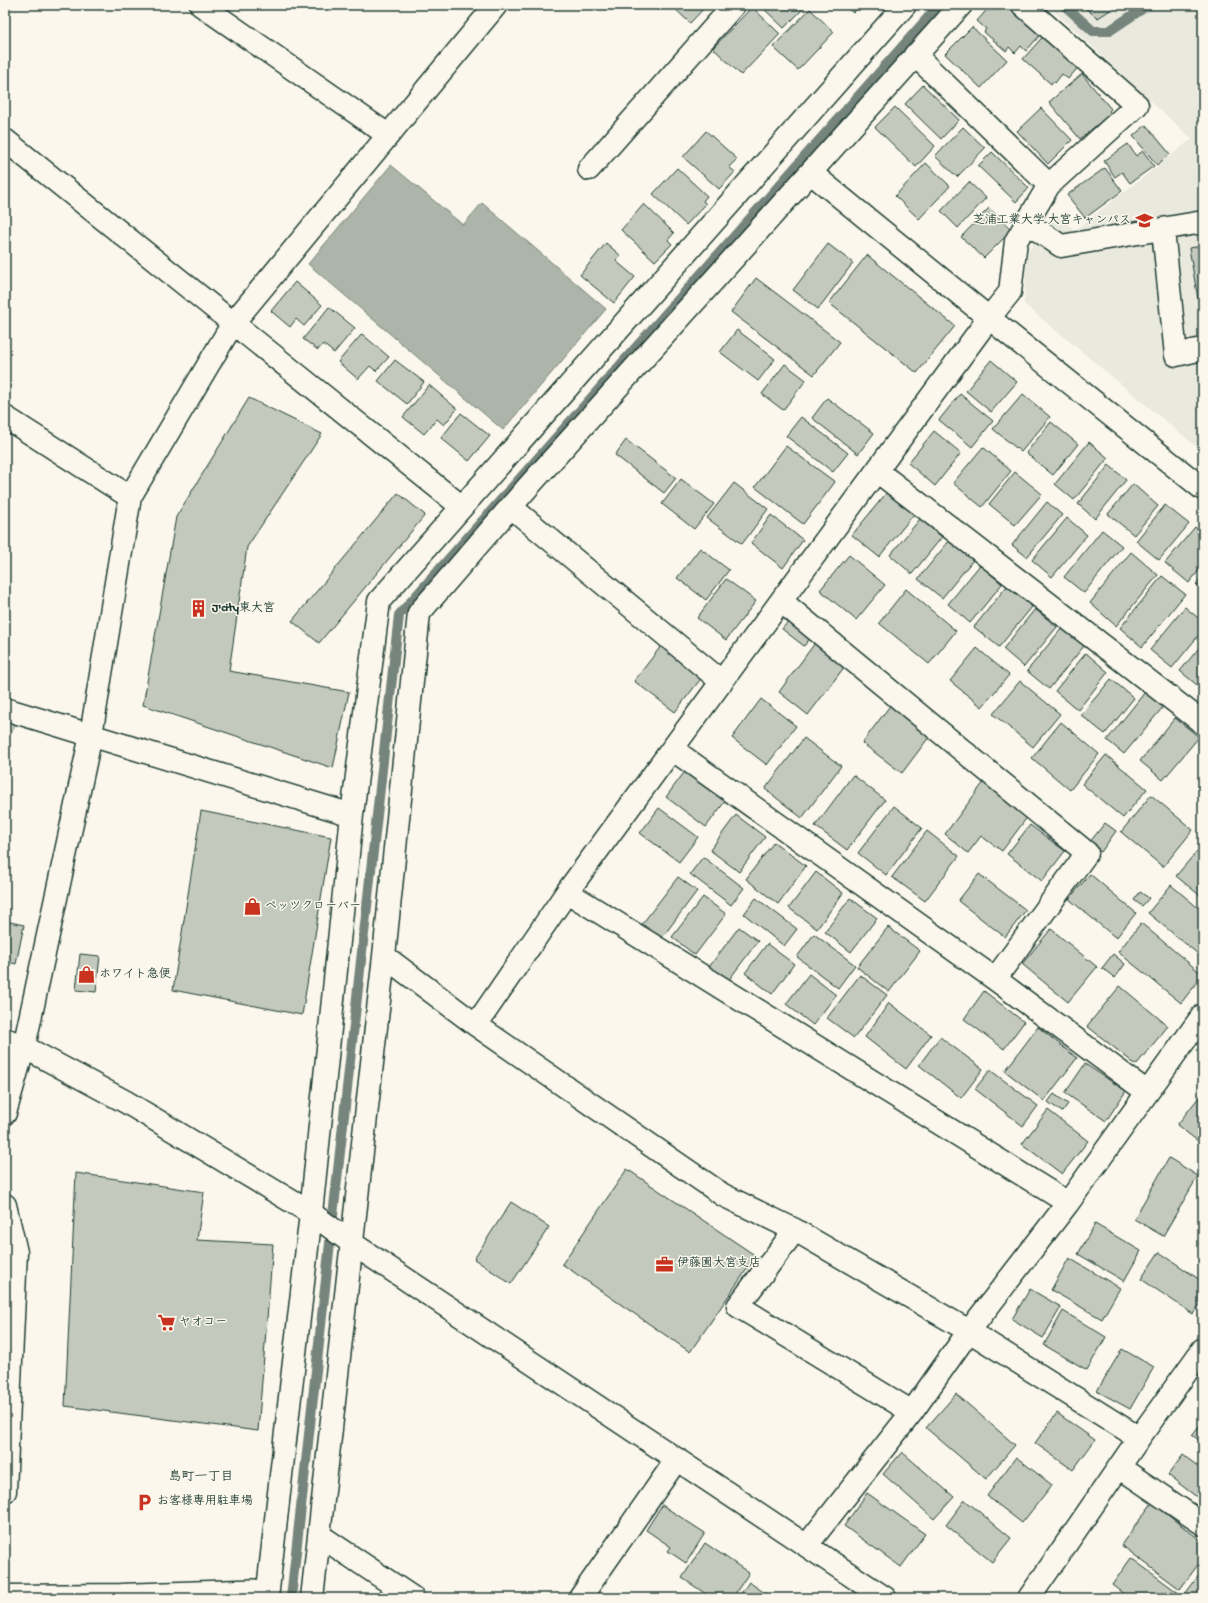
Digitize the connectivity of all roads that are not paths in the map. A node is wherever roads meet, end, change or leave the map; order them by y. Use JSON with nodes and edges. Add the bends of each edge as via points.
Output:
{"nodes":[{"id":1,"x":201,"y":5,"type":"edge"},
{"id":2,"x":496,"y":5,"type":"edge"},
{"id":3,"x":734,"y":5,"type":"edge"},
{"id":4,"x":905,"y":5,"type":"edge"},
{"id":5,"x":961,"y":5,"type":"edge"},
{"id":6,"x":1023,"y":5,"type":"edge"},
{"id":7,"x":915,"y":55,"type":"junction"},
{"id":8,"x":388,"y":135,"type":"junction"},
{"id":9,"x":5,"y":140,"type":"edge"},
{"id":10,"x":589,"y":169,"type":"dead end"},
{"id":11,"x":811,"y":173,"type":"junction"},
{"id":12,"x":1049,"y":185,"type":"junction"},
{"id":13,"x":1203,"y":222,"type":"edge"},
{"id":14,"x":1027,"y":223,"type":"junction"},
{"id":15,"x":1163,"y":230,"type":"junction"},
{"id":16,"x":989,"y":318,"type":"junction"},
{"id":17,"x":233,"y":324,"type":"junction"},
{"id":18,"x":1202,"y":349,"type":"dead end"},
{"id":19,"x":5,"y":417,"type":"edge"},
{"id":20,"x":877,"y":471,"type":"junction"},
{"id":21,"x":1203,"y":489,"type":"edge"},
{"id":22,"x":130,"y":497,"type":"junction"},
{"id":23,"x":462,"y":507,"type":"junction"},
{"id":24,"x":511,"y":507,"type":"junction"},
{"id":25,"x":781,"y":601,"type":"junction"},
{"id":26,"x":722,"y":682,"type":"junction"},
{"id":27,"x":5,"y":709,"type":"edge"},
{"id":28,"x":1203,"y":724,"type":"edge"},
{"id":29,"x":90,"y":735,"type":"junction"},
{"id":30,"x":672,"y":749,"type":"junction"},
{"id":31,"x":352,"y":815,"type":"junction"},
{"id":32,"x":567,"y":892,"type":"junction"},
{"id":33,"x":384,"y":956,"type":"junction"},
{"id":34,"x":995,"y":979,"type":"junction"},
{"id":35,"x":1203,"y":1015,"type":"edge"},
{"id":36,"x":476,"y":1025,"type":"junction"},
{"id":37,"x":14,"y":1043,"type":"edge"},
{"id":38,"x":1147,"y":1092,"type":"junction"},
{"id":39,"x":5,"y":1113,"type":"edge"},
{"id":40,"x":1068,"y":1203,"type":"junction"},
{"id":41,"x":5,"y":1205,"type":"edge"},
{"id":42,"x":311,"y":1213,"type":"junction"},
{"id":43,"x":795,"y":1230,"type":"junction"},
{"id":44,"x":353,"y":1244,"type":"junction"},
{"id":45,"x":10,"y":1263,"type":"edge"},
{"id":46,"x":969,"y":1331,"type":"junction"},
{"id":47,"x":1203,"y":1349,"type":"edge"},
{"id":48,"x":912,"y":1412,"type":"junction"},
{"id":49,"x":1139,"y":1438,"type":"junction"},
{"id":50,"x":676,"y":1459,"type":"junction"},
{"id":51,"x":1119,"y":1467,"type":"junction"},
{"id":52,"x":5,"y":1491,"type":"edge"},
{"id":53,"x":1203,"y":1524,"type":"edge"},
{"id":54,"x":319,"y":1535,"type":"junction"},
{"id":55,"x":807,"y":1545,"type":"junction"},
{"id":56,"x":268,"y":1594,"type":"edge"},
{"id":57,"x":5,"y":1596,"type":"edge"},
{"id":58,"x":121,"y":1596,"type":"edge"},
{"id":59,"x":312,"y":1598,"type":"edge"},
{"id":60,"x":413,"y":1598,"type":"edge"},
{"id":61,"x":580,"y":1598,"type":"edge"},
{"id":62,"x":885,"y":1598,"type":"edge"},
{"id":63,"x":1029,"y":1598,"type":"edge"}],
"edges":[{"from":1,"to":8,"type":"street"},
{"from":2,"to":8,"type":"street"},
{"from":3,"to":10,"type":"street"},
{"from":4,"to":23,"type":"street"},
{"from":5,"to":7,"type":"street"},
{"from":6,"to":12,"type":"street","via":[[1137,105]]},
{"from":7,"to":11,"type":"street"},
{"from":7,"to":12,"type":"street"},
{"from":8,"to":17,"type":"street"},
{"from":9,"to":17,"type":"street"},
{"from":11,"to":16,"type":"street"},
{"from":11,"to":24,"type":"street"},
{"from":12,"to":14,"type":"street"},
{"from":13,"to":15,"type":"street"},
{"from":14,"to":15,"type":"street","via":[[1061,246]]},
{"from":14,"to":16,"type":"street","via":[[1016,241],[1010,292]]},
{"from":15,"to":18,"type":"street","via":[[1176,355]]},
{"from":16,"to":20,"type":"street"},
{"from":16,"to":21,"type":"street"},
{"from":17,"to":22,"type":"street"},
{"from":17,"to":23,"type":"street"},
{"from":19,"to":22,"type":"street"},
{"from":20,"to":25,"type":"street"},
{"from":20,"to":28,"type":"street"},
{"from":22,"to":29,"type":"street"},
{"from":23,"to":31,"type":"street","via":[[379,602]]},
{"from":24,"to":26,"type":"street"},
{"from":24,"to":33,"type":"street","via":[[419,613]]},
{"from":25,"to":26,"type":"street"},
{"from":25,"to":34,"type":"street","via":[[1086,853]]},
{"from":26,"to":30,"type":"street"},
{"from":27,"to":29,"type":"street"},
{"from":29,"to":31,"type":"street"},
{"from":29,"to":37,"type":"street"},
{"from":30,"to":32,"type":"street"},
{"from":30,"to":34,"type":"street"},
{"from":31,"to":42,"type":"street"},
{"from":32,"to":36,"type":"street"},
{"from":32,"to":40,"type":"street"},
{"from":33,"to":36,"type":"street"},
{"from":33,"to":44,"type":"street"},
{"from":34,"to":38,"type":"street"},
{"from":35,"to":38,"type":"street"},
{"from":36,"to":43,"type":"street","via":[[723,1195]]},
{"from":37,"to":39,"type":"street"},
{"from":37,"to":42,"type":"street","via":[[126,1102]]},
{"from":38,"to":40,"type":"street"},
{"from":40,"to":46,"type":"street"},
{"from":41,"to":45,"type":"street","via":[[16,1252]]},
{"from":42,"to":44,"type":"street"},
{"from":42,"to":56,"type":"street"},
{"from":43,"to":46,"type":"street"},
{"from":43,"to":48,"type":"street","via":[[738,1306]]},
{"from":44,"to":50,"type":"street"},
{"from":44,"to":54,"type":"street"},
{"from":45,"to":52,"type":"street"},
{"from":46,"to":48,"type":"street"},
{"from":46,"to":49,"type":"street"},
{"from":47,"to":49,"type":"street"},
{"from":48,"to":55,"type":"street"},
{"from":49,"to":51,"type":"street"},
{"from":50,"to":55,"type":"street"},
{"from":50,"to":61,"type":"street"},
{"from":51,"to":53,"type":"street"},
{"from":51,"to":63,"type":"street"},
{"from":54,"to":59,"type":"street"},
{"from":54,"to":60,"type":"street"},
{"from":55,"to":62,"type":"street"},
{"from":56,"to":58,"type":"street"},
{"from":57,"to":58,"type":"street"}]}
